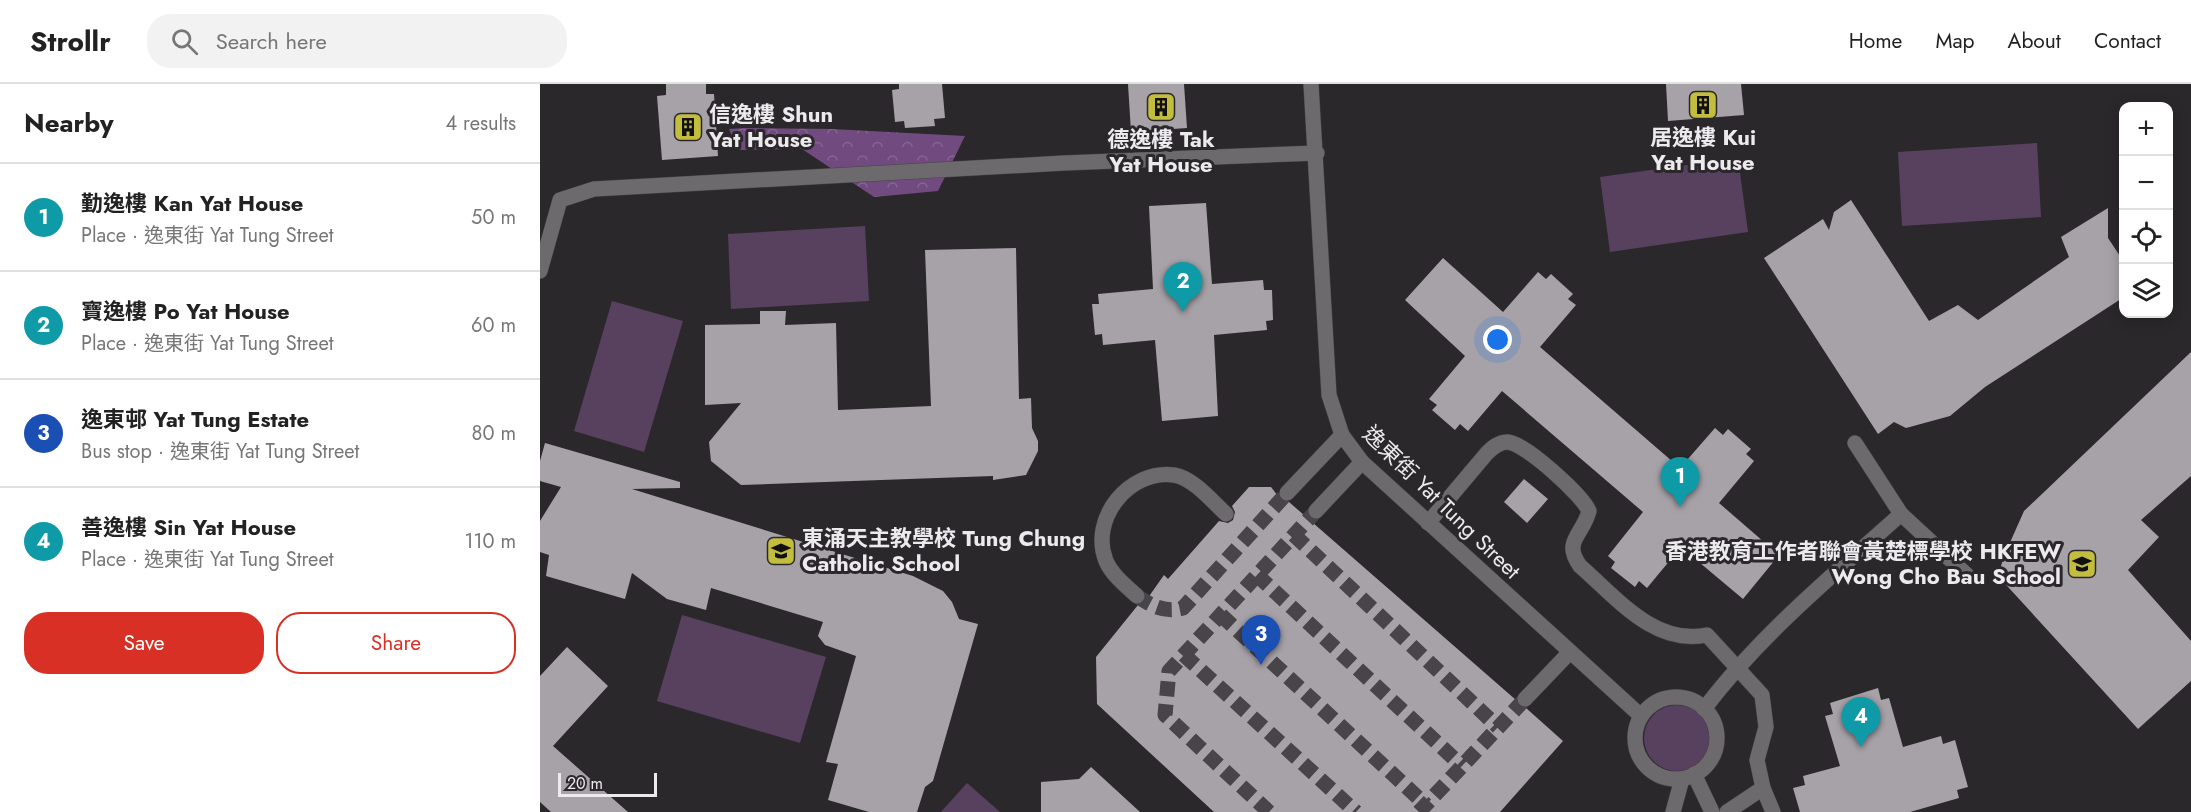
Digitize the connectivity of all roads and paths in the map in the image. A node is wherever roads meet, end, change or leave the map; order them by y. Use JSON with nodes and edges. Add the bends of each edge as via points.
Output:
{"nodes":[{"id":1,"x":1311,"y":84,"type":"edge"},
{"id":2,"x":1317,"y":153,"type":"junction"},
{"id":3,"x":540,"y":271,"type":"edge"},
{"id":4,"x":1342,"y":435,"type":"junction"},
{"id":5,"x":1855,"y":443,"type":"dead end"},
{"id":6,"x":1362,"y":462,"type":"junction"},
{"id":7,"x":1287,"y":493,"type":"tunnel mouth"},
{"id":8,"x":1316,"y":511,"type":"tunnel mouth"},
{"id":9,"x":1226,"y":514,"type":"dead end"},
{"id":10,"x":1901,"y":514,"type":"junction"},
{"id":11,"x":1428,"y":523,"type":"junction"},
{"id":12,"x":1966,"y":575,"type":"dead end"},
{"id":13,"x":1137,"y":596,"type":"tunnel mouth"},
{"id":14,"x":1569,"y":653,"type":"junction"},
{"id":15,"x":1737,"y":669,"type":"junction"},
{"id":16,"x":1525,"y":699,"type":"tunnel mouth"},
{"id":17,"x":1704,"y":709,"type":"junction"},
{"id":18,"x":1641,"y":716,"type":"junction"},
{"id":19,"x":1688,"y":776,"type":"junction"},
{"id":20,"x":1763,"y":788,"type":"junction"},
{"id":21,"x":1673,"y":812,"type":"edge"},
{"id":22,"x":1712,"y":812,"type":"edge"},
{"id":23,"x":1727,"y":812,"type":"edge"},
{"id":24,"x":1773,"y":812,"type":"edge"}],
"edges":[{"from":1,"to":2,"type":"street","name":"逸東街 Yat Tung Street"},
{"from":2,"to":3,"type":"street","via":[[594,189],[560,200]]},
{"from":2,"to":4,"type":"street","name":"逸東街 Yat Tung Street","via":[[1329,395]]},
{"from":4,"to":6,"type":"street","name":"逸東街 Yat Tung Street"},
{"from":4,"to":7,"type":"street"},
{"from":5,"to":10,"type":"street"},
{"from":6,"to":8,"type":"street"},
{"from":6,"to":11,"type":"street","name":"逸東街 Yat Tung Street"},
{"from":9,"to":13,"type":"street","via":[[1193,484],[1175,475],[1152,476],[1134,483],[1117,498],[1106,517],[1102,539],[1106,561]]},
{"from":10,"to":12,"type":"street"},
{"from":10,"to":15,"type":"street"},
{"from":11,"to":14,"type":"street","name":"逸東街 Yat Tung Street"},
{"from":11,"to":15,"type":"street","via":[[1496,444],[1513,444],[1585,502],[1587,520],[1573,542],[1572,555],[1580,566],[1663,633],[1681,638],[1707,635]]},
{"from":14,"to":16,"type":"street"},
{"from":14,"to":18,"type":"street","name":"逸東街 Yat Tung Street"},
{"from":15,"to":17,"type":"street"},
{"from":15,"to":20,"type":"street","via":[[1762,695],[1766,727],[1757,760]]},
{"from":17,"to":18,"type":"street","via":[[1689,699],[1671,698],[1659,700]]},
{"from":17,"to":19,"type":"street","via":[[1714,725],[1716,744],[1708,762]]},
{"from":18,"to":19,"type":"street","via":[[1635,729],[1638,755],[1656,774]]},
{"from":19,"to":21,"type":"street"},
{"from":19,"to":22,"type":"street"},
{"from":20,"to":23,"type":"street"},
{"from":20,"to":24,"type":"street"}]}
